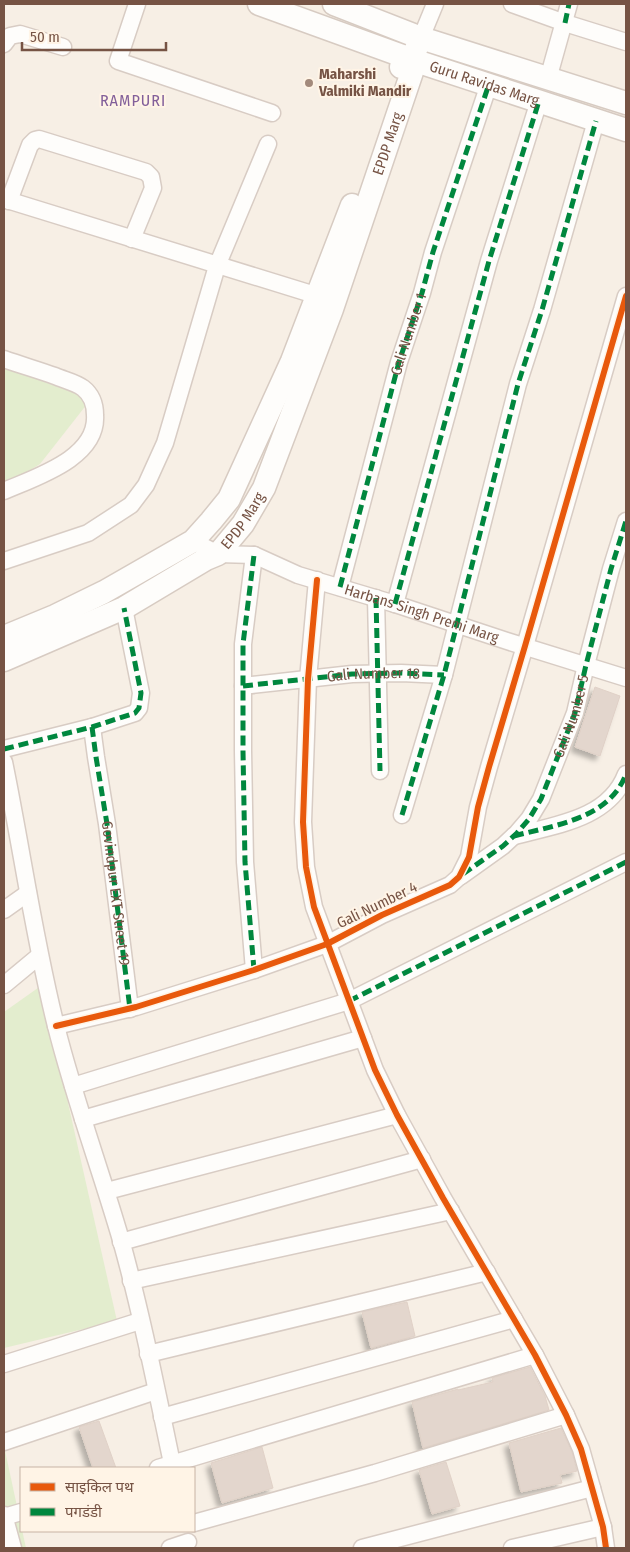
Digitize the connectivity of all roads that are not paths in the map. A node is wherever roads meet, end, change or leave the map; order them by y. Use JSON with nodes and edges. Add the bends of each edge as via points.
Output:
{"nodes":[{"id":1,"x":137,"y":4,"type":"edge"},
{"id":2,"x":260,"y":4,"type":"edge"},
{"id":3,"x":334,"y":4,"type":"edge"},
{"id":4,"x":435,"y":4,"type":"edge"},
{"id":5,"x":512,"y":4,"type":"edge"},
{"id":6,"x":569,"y":4,"type":"edge"},
{"id":7,"x":565,"y":23,"type":"junction"},
{"id":8,"x":422,"y":38,"type":"junction"},
{"id":9,"x":626,"y":42,"type":"edge"},
{"id":10,"x":4,"y":44,"type":"edge"},
{"id":11,"x":63,"y":47,"type":"dead end"},
{"id":12,"x":412,"y":58,"type":"junction"},
{"id":13,"x":548,"y":79,"type":"junction"},
{"id":14,"x":489,"y":84,"type":"junction"},
{"id":15,"x":539,"y":100,"type":"junction"},
{"id":16,"x":626,"y":103,"type":"edge"},
{"id":17,"x":272,"y":113,"type":"dead end"},
{"id":18,"x":596,"y":120,"type":"junction"},
{"id":19,"x":626,"y":130,"type":"edge"},
{"id":20,"x":268,"y":144,"type":"dead end"},
{"id":21,"x":7,"y":200,"type":"edge"},
{"id":22,"x":132,"y":239,"type":"junction"},
{"id":23,"x":217,"y":266,"type":"junction"},
{"id":24,"x":626,"y":296,"type":"edge"},
{"id":25,"x":326,"y":298,"type":"junction"},
{"id":26,"x":4,"y":359,"type":"edge"},
{"id":27,"x":4,"y":491,"type":"edge"},
{"id":28,"x":626,"y":521,"type":"edge"},
{"id":29,"x":193,"y":541,"type":"junction"},
{"id":30,"x":218,"y":554,"type":"junction"},
{"id":31,"x":254,"y":555,"type":"junction"},
{"id":32,"x":4,"y":561,"type":"edge"},
{"id":33,"x":318,"y":580,"type":"junction"},
{"id":34,"x":340,"y":587,"type":"junction"},
{"id":35,"x":376,"y":598,"type":"junction"},
{"id":36,"x":395,"y":604,"type":"junction"},
{"id":37,"x":124,"y":608,"type":"junction"},
{"id":38,"x":458,"y":624,"type":"junction"},
{"id":39,"x":4,"y":637,"type":"edge"},
{"id":40,"x":524,"y":652,"type":"junction"},
{"id":41,"x":4,"y":660,"type":"edge"},
{"id":42,"x":586,"y":665,"type":"junction"},
{"id":43,"x":376,"y":673,"type":"junction"},
{"id":44,"x":444,"y":675,"type":"junction"},
{"id":45,"x":626,"y":678,"type":"edge"},
{"id":46,"x":308,"y":679,"type":"junction"},
{"id":47,"x":244,"y":686,"type":"junction"},
{"id":48,"x":92,"y":727,"type":"junction"},
{"id":49,"x":4,"y":749,"type":"edge"},
{"id":50,"x":4,"y":762,"type":"edge"},
{"id":51,"x":380,"y":771,"type":"dead end"},
{"id":52,"x":626,"y":774,"type":"edge"},
{"id":53,"x":8,"y":810,"type":"edge"},
{"id":54,"x":402,"y":815,"type":"dead end"},
{"id":55,"x":514,"y":836,"type":"junction"},
{"id":56,"x":626,"y":862,"type":"edge"},
{"id":57,"x":459,"y":877,"type":"junction"},
{"id":58,"x":28,"y":893,"type":"junction"},
{"id":59,"x":4,"y":910,"type":"edge"},
{"id":60,"x":327,"y":944,"type":"junction"},
{"id":61,"x":39,"y":956,"type":"junction"},
{"id":62,"x":254,"y":970,"type":"junction"},
{"id":63,"x":4,"y":985,"type":"edge"},
{"id":64,"x":349,"y":1001,"type":"junction"},
{"id":65,"x":130,"y":1008,"type":"junction"},
{"id":66,"x":56,"y":1026,"type":"junction"},
{"id":67,"x":363,"y":1038,"type":"junction"},
{"id":68,"x":73,"y":1086,"type":"junction"},
{"id":69,"x":397,"y":1115,"type":"junction"},
{"id":70,"x":83,"y":1119,"type":"junction"},
{"id":71,"x":422,"y":1159,"type":"junction"},
{"id":72,"x":107,"y":1191,"type":"junction"},
{"id":73,"x":451,"y":1211,"type":"junction"},
{"id":74,"x":121,"y":1242,"type":"junction"},
{"id":75,"x":487,"y":1272,"type":"junction"},
{"id":76,"x":131,"y":1281,"type":"junction"},
{"id":77,"x":514,"y":1320,"type":"junction"},
{"id":78,"x":140,"y":1321,"type":"junction"},
{"id":79,"x":148,"y":1354,"type":"junction"},
{"id":80,"x":535,"y":1355,"type":"junction"},
{"id":81,"x":4,"y":1364,"type":"edge"},
{"id":82,"x":156,"y":1391,"type":"junction"},
{"id":83,"x":566,"y":1415,"type":"junction"},
{"id":84,"x":162,"y":1417,"type":"junction"},
{"id":85,"x":4,"y":1442,"type":"edge"},
{"id":86,"x":167,"y":1467,"type":"edge"},
{"id":87,"x":592,"y":1488,"type":"junction"},
{"id":88,"x":20,"y":1512,"type":"edge"},
{"id":89,"x":4,"y":1516,"type":"edge"},
{"id":90,"x":195,"y":1523,"type":"edge"},
{"id":91,"x":603,"y":1527,"type":"junction"},
{"id":92,"x":188,"y":1540,"type":"edge"},
{"id":93,"x":13,"y":1548,"type":"edge"},
{"id":94,"x":170,"y":1548,"type":"edge"},
{"id":95,"x":362,"y":1548,"type":"edge"},
{"id":96,"x":512,"y":1548,"type":"edge"},
{"id":97,"x":606,"y":1548,"type":"edge"}],
"edges":[{"from":1,"to":17,"type":"street","via":[[118,61]]},
{"from":2,"to":12,"type":"main road","name":"Guru Ravidas Marg"},
{"from":3,"to":8,"type":"main road","name":"Guru Ravidas Marg"},
{"from":4,"to":8,"type":"street"},
{"from":5,"to":7,"type":"street"},
{"from":6,"to":7,"type":"street"},
{"from":7,"to":9,"type":"street"},
{"from":7,"to":13,"type":"street"},
{"from":8,"to":12,"type":"main road","name":"EPDP Marg"},
{"from":8,"to":13,"type":"main road","name":"Guru Ravidas Marg"},
{"from":10,"to":11,"type":"street","via":[[10,36],[20,34]]},
{"from":12,"to":14,"type":"main road","name":"Guru Ravidas Marg"},
{"from":12,"to":25,"type":"main road","name":"EPDP Marg","via":[[400,68],[351,207]]},
{"from":13,"to":16,"type":"main road","name":"Guru Ravidas Marg"},
{"from":14,"to":15,"type":"main road","name":"Guru Ravidas Marg"},
{"from":14,"to":34,"type":"street","name":"Gali Number 1","via":[[400,362]]},
{"from":15,"to":18,"type":"main road","name":"Guru Ravidas Marg"},
{"from":15,"to":36,"type":"street","via":[[483,280]]},
{"from":18,"to":19,"type":"main road","name":"Guru Ravidas Marg"},
{"from":18,"to":38,"type":"street","via":[[518,384]]},
{"from":20,"to":23,"type":"street"},
{"from":21,"to":22,"type":"street"},
{"from":21,"to":22,"type":"street","via":[[30,145],[39,139],[146,172],[153,188]]},
{"from":22,"to":23,"type":"street"},
{"from":23,"to":25,"type":"street"},
{"from":23,"to":32,"type":"street","via":[[165,443],[146,485],[131,505],[88,533]]},
{"from":24,"to":40,"type":"street"},
{"from":25,"to":29,"type":"main road","name":"EPDP Marg","via":[[292,361],[228,499]]},
{"from":25,"to":30,"type":"main road","name":"EPDP Marg","via":[[264,488],[244,524]]},
{"from":26,"to":27,"type":"street","via":[[84,389],[95,403],[96,422],[87,443],[75,455],[57,468]]},
{"from":28,"to":42,"type":"street","name":"Gali Number 5"},
{"from":29,"to":30,"type":"street"},
{"from":29,"to":39,"type":"main road","name":"EPDP Marg","via":[[104,592]]},
{"from":30,"to":31,"type":"street","name":"Harbans Singh Premi Marg"},
{"from":30,"to":37,"type":"main road","name":"EPDP Marg"},
{"from":31,"to":33,"type":"street","name":"Harbans Singh Premi Marg"},
{"from":31,"to":47,"type":"street","via":[[243,644]]},
{"from":33,"to":34,"type":"street","name":"Harbans Singh Premi Marg"},
{"from":33,"to":46,"type":"street"},
{"from":34,"to":35,"type":"street","name":"Harbans Singh Premi Marg"},
{"from":35,"to":36,"type":"street","name":"Harbans Singh Premi Marg"},
{"from":35,"to":43,"type":"street"},
{"from":36,"to":38,"type":"street","name":"Harbans Singh Premi Marg"},
{"from":37,"to":41,"type":"main road","name":"EPDP Marg"},
{"from":37,"to":48,"type":"street","via":[[142,692],[141,701],[135,713]]},
{"from":38,"to":40,"type":"street","name":"Harbans Singh Premi Marg"},
{"from":38,"to":44,"type":"street"},
{"from":40,"to":42,"type":"street","name":"Harbans Singh Premi Marg"},
{"from":40,"to":57,"type":"street","via":[[484,783],[469,857]]},
{"from":42,"to":45,"type":"street","name":"Harbans Singh Premi Marg"},
{"from":42,"to":55,"type":"street","name":"Gali Number 5","via":[[576,712],[541,799]]},
{"from":43,"to":44,"type":"street","name":"Gali Number 18"},
{"from":43,"to":46,"type":"street","name":"Gali Number 18"},
{"from":43,"to":51,"type":"street"},
{"from":44,"to":54,"type":"street"},
{"from":46,"to":47,"type":"street","name":"Gali Number 18"},
{"from":46,"to":60,"type":"street","via":[[303,822],[306,867],[314,907]]},
{"from":47,"to":62,"type":"street","via":[[245,862]]},
{"from":48,"to":49,"type":"street"},
{"from":48,"to":65,"type":"street","name":"Govindpur EXT Street 19"},
{"from":50,"to":53,"type":"street"},
{"from":52,"to":55,"type":"street","via":[[611,799],[585,816]]},
{"from":53,"to":58,"type":"street"},
{"from":55,"to":57,"type":"street","name":"Gali Number 5"},
{"from":56,"to":64,"type":"street"},
{"from":57,"to":60,"type":"street","name":"Gali Number 4","via":[[450,885]]},
{"from":58,"to":59,"type":"street"},
{"from":58,"to":61,"type":"street"},
{"from":60,"to":62,"type":"street","name":"Gali Number 4"},
{"from":60,"to":64,"type":"street"},
{"from":61,"to":63,"type":"street"},
{"from":61,"to":66,"type":"street"},
{"from":62,"to":65,"type":"street","name":"Gali Number 4"},
{"from":64,"to":67,"type":"street"},
{"from":64,"to":68,"type":"street"},
{"from":65,"to":66,"type":"street","name":"Gali Number 4"},
{"from":66,"to":68,"type":"street"},
{"from":67,"to":69,"type":"street"},
{"from":67,"to":70,"type":"street"},
{"from":68,"to":70,"type":"street"},
{"from":69,"to":71,"type":"street"},
{"from":69,"to":72,"type":"street"},
{"from":70,"to":72,"type":"street"},
{"from":71,"to":73,"type":"street"},
{"from":71,"to":74,"type":"street"},
{"from":72,"to":74,"type":"street"},
{"from":73,"to":75,"type":"street"},
{"from":73,"to":76,"type":"street"},
{"from":74,"to":76,"type":"street"},
{"from":75,"to":77,"type":"street"},
{"from":75,"to":79,"type":"street"},
{"from":76,"to":78,"type":"street"},
{"from":77,"to":80,"type":"street"},
{"from":77,"to":84,"type":"street"},
{"from":78,"to":79,"type":"street"},
{"from":78,"to":81,"type":"street"},
{"from":79,"to":82,"type":"street"},
{"from":80,"to":83,"type":"street"},
{"from":80,"to":86,"type":"street"},
{"from":82,"to":84,"type":"street"},
{"from":82,"to":85,"type":"street"},
{"from":83,"to":87,"type":"street","via":[[581,1449]]},
{"from":83,"to":90,"type":"street"},
{"from":84,"to":86,"type":"street"},
{"from":87,"to":91,"type":"street"},
{"from":87,"to":95,"type":"street"},
{"from":88,"to":89,"type":"street"},
{"from":89,"to":93,"type":"street"},
{"from":91,"to":96,"type":"street"},
{"from":91,"to":97,"type":"street"},
{"from":92,"to":94,"type":"street"}]}
